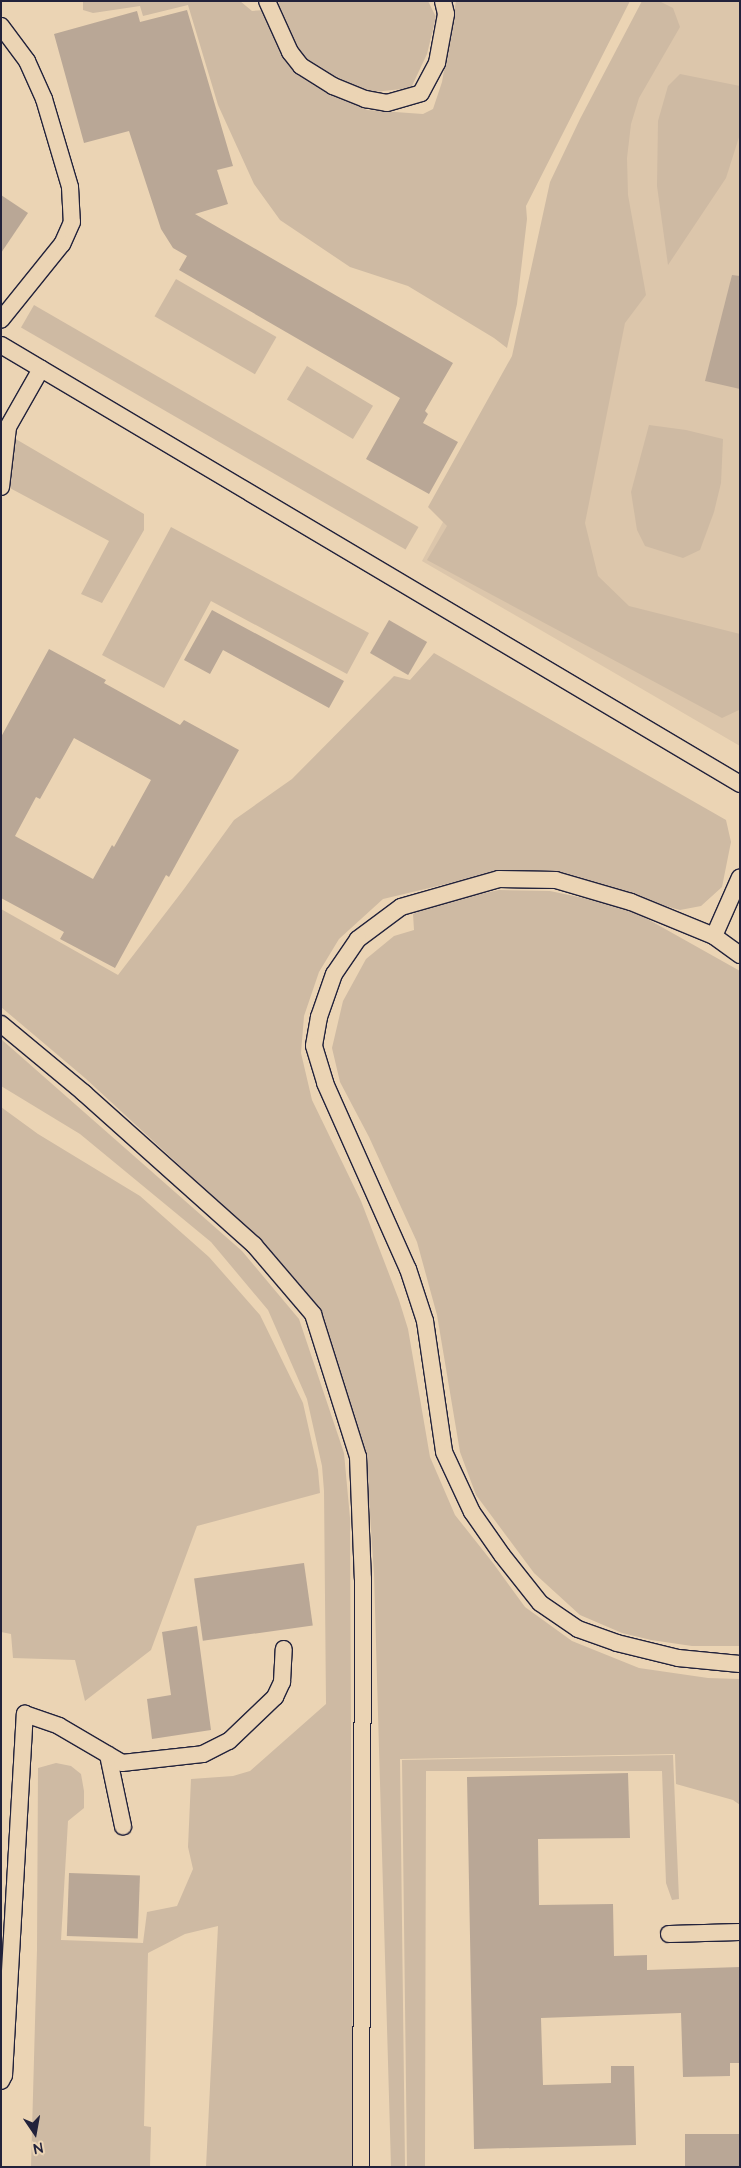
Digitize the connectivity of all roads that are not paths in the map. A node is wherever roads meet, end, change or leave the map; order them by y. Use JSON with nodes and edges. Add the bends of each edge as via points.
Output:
{"nodes":[{"id":1,"x":267,"y":1,"type":"edge"},
{"id":2,"x":443,"y":1,"type":"edge"},
{"id":3,"x":1,"y":26,"type":"edge"},
{"id":4,"x":1,"y":320,"type":"edge"},
{"id":5,"x":1,"y":346,"type":"edge"},
{"id":6,"x":41,"y":369,"type":"junction"},
{"id":7,"x":1,"y":487,"type":"edge"},
{"id":8,"x":740,"y":784,"type":"edge"},
{"id":9,"x":740,"y":877,"type":"edge"},
{"id":10,"x":714,"y":936,"type":"junction"},
{"id":11,"x":740,"y":955,"type":"edge"},
{"id":12,"x":1,"y":1024,"type":"edge"},
{"id":13,"x":284,"y":1649,"type":"dead end"},
{"id":14,"x":740,"y":1664,"type":"edge"},
{"id":15,"x":108,"y":1755,"type":"junction"},
{"id":16,"x":123,"y":1826,"type":"dead end"},
{"id":17,"x":740,"y":1932,"type":"edge"},
{"id":18,"x":669,"y":1934,"type":"dead end"},
{"id":19,"x":1,"y":2081,"type":"edge"},
{"id":20,"x":361,"y":2167,"type":"edge"}],
"edges":[{"from":1,"to":2,"type":"lane","via":[[290,52],[301,66],[333,86],[365,99],[386,102],[421,93],[437,63],[446,14]]},
{"from":3,"to":4,"type":"lane","via":[[27,62],[44,98],[70,187],[72,222],[62,244]]},
{"from":5,"to":6,"type":"lane"},
{"from":6,"to":7,"type":"lane","via":[[8,427]]},
{"from":6,"to":8,"type":"lane"},
{"from":9,"to":10,"type":"lane"},
{"from":10,"to":11,"type":"lane"},
{"from":10,"to":14,"type":"lane","via":[[631,902],[556,880],[499,879],[401,907],[358,939],[334,974],[319,1018],[314,1046],[325,1083],[408,1269],[425,1321],[444,1452],[472,1512],[502,1556],[540,1602],[578,1629],[617,1643],[678,1658]]},
{"from":12,"to":20,"type":"lane","via":[[84,1093],[254,1245],[313,1314],[358,1457],[363,1579]]},
{"from":13,"to":15,"type":"lane","via":[[282,1682],[275,1697],[229,1741],[203,1754],[176,1758],[122,1763]]},
{"from":15,"to":16,"type":"lane"},
{"from":15,"to":19,"type":"lane","via":[[59,1726],[25,1714],[4,2075]]},
{"from":17,"to":18,"type":"lane"}]}
